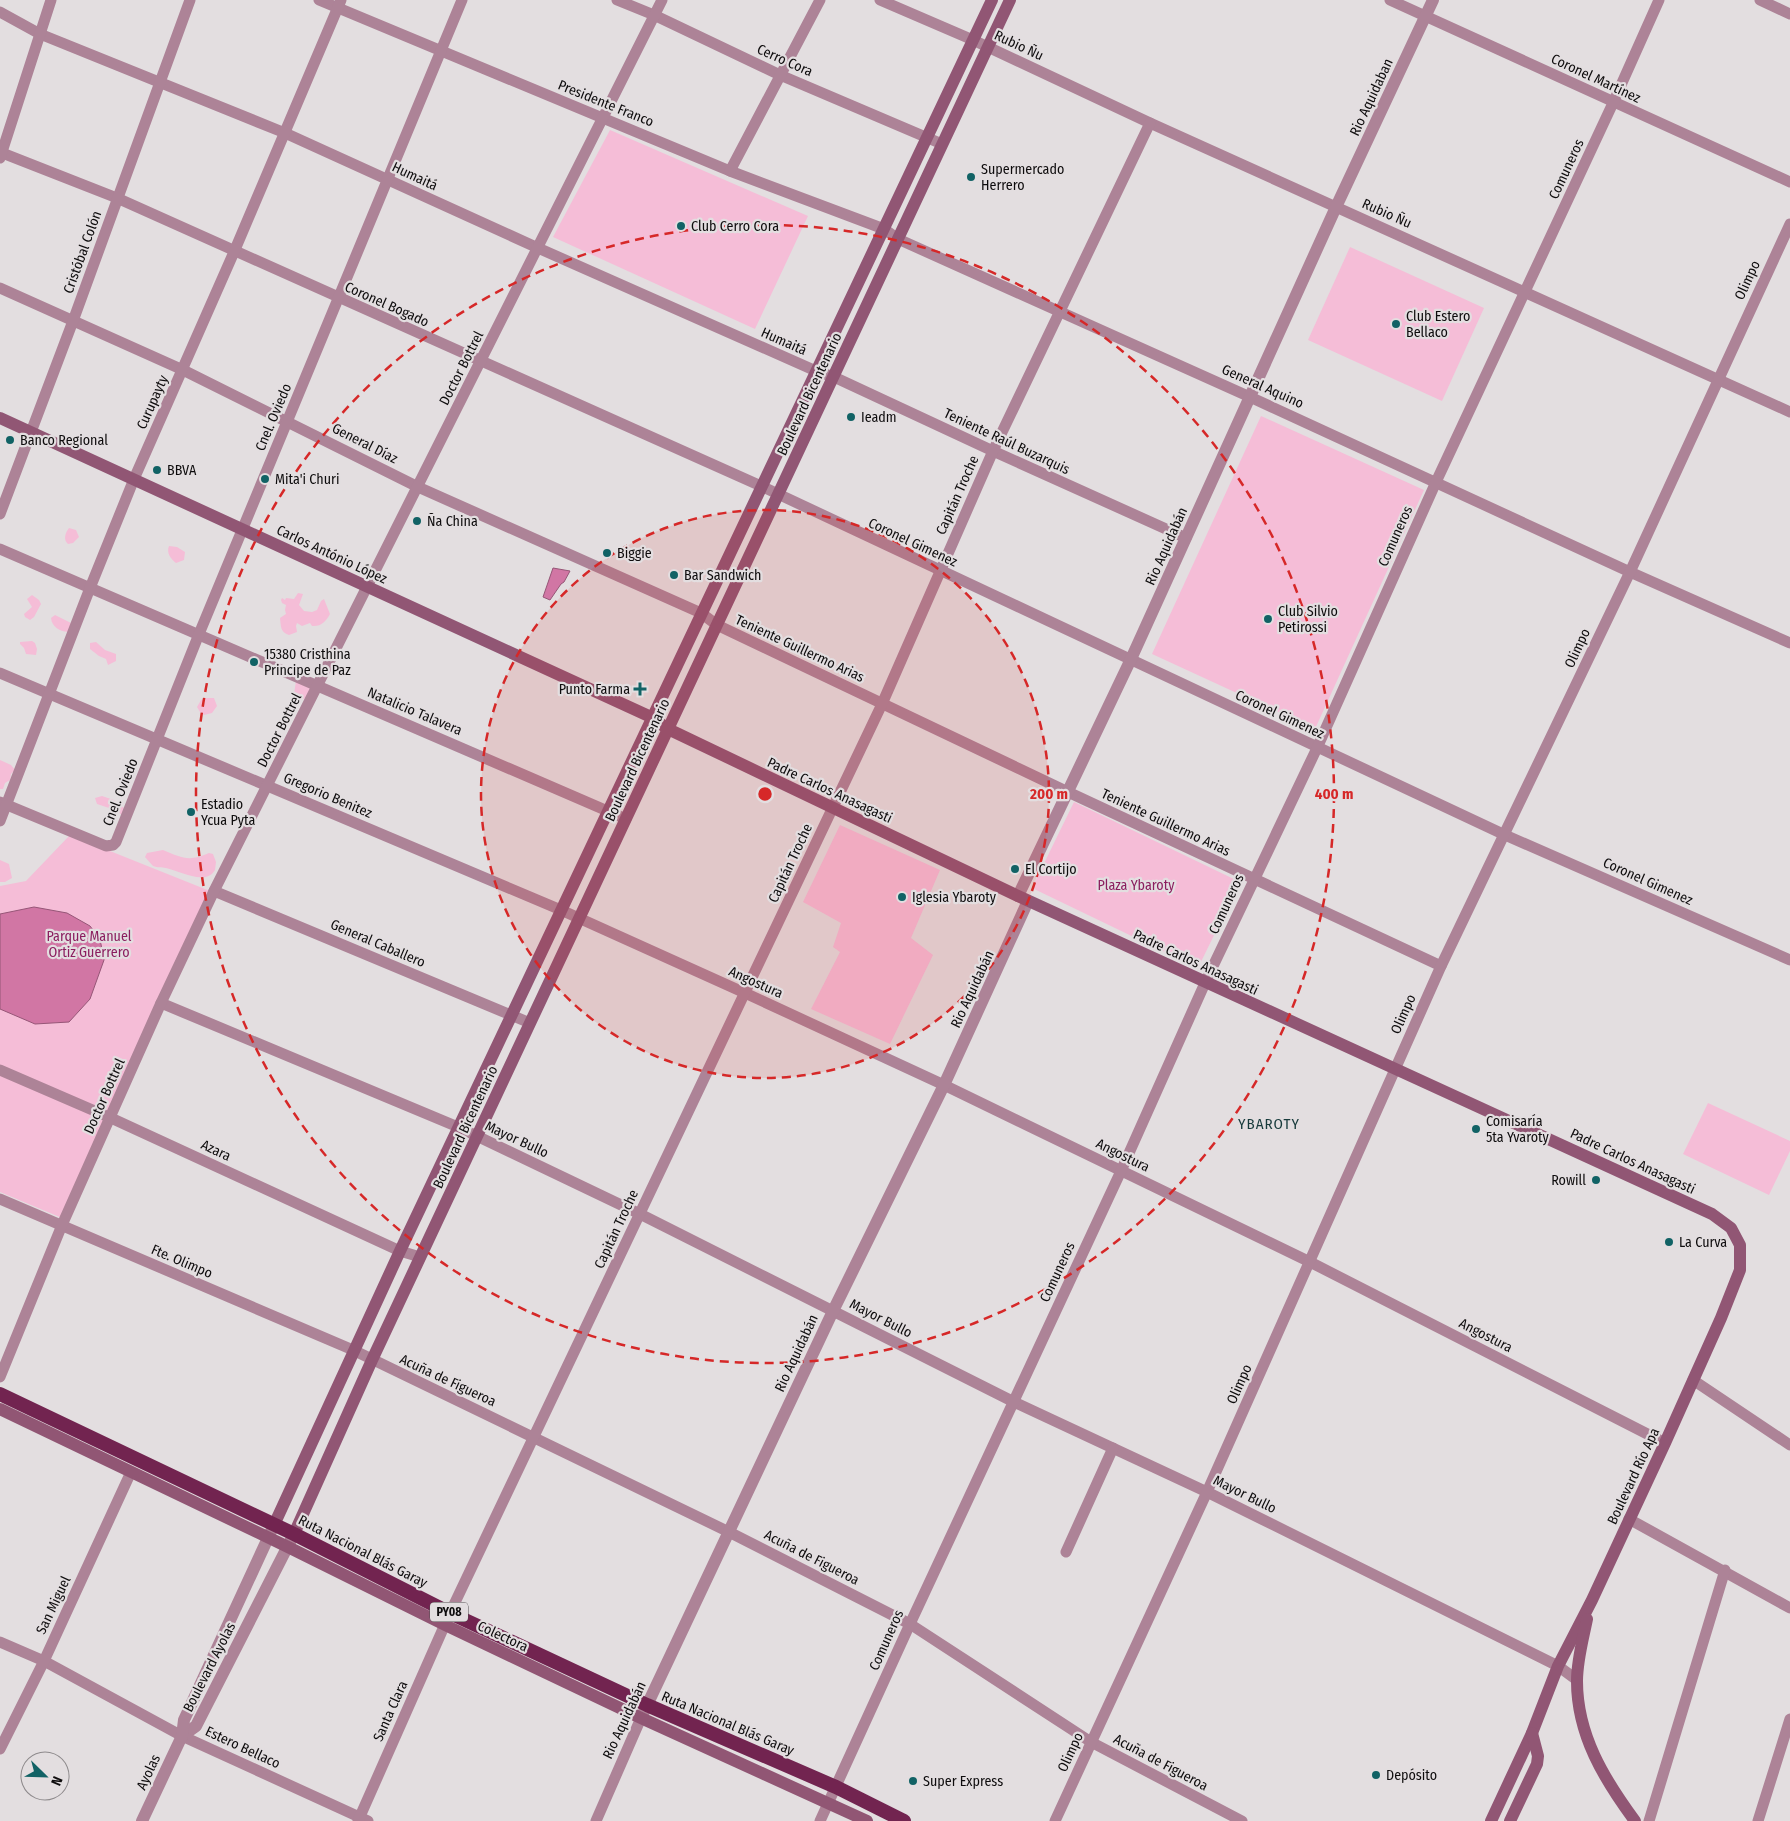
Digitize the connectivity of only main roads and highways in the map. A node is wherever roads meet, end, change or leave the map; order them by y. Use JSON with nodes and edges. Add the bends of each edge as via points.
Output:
{"nodes":[{"id":1,"x":992,"y":0,"type":"edge"},
{"id":2,"x":1010,"y":0,"type":"edge"},
{"id":3,"x":0,"y":418,"type":"edge"},
{"id":4,"x":651,"y":718,"type":"junction"},
{"id":5,"x":668,"y":729,"type":"junction"},
{"id":6,"x":1731,"y":1228,"type":"joint"},
{"id":7,"x":0,"y":1394,"type":"edge"},
{"id":8,"x":0,"y":1409,"type":"edge"},
{"id":9,"x":271,"y":1531,"type":"junction"},
{"id":10,"x":291,"y":1540,"type":"junction"},
{"id":11,"x":1592,"y":1600,"type":"junction"},
{"id":12,"x":447,"y":1619,"type":"junction"},
{"id":13,"x":1532,"y":1733,"type":"junction"},
{"id":14,"x":867,"y":1821,"type":"edge"},
{"id":15,"x":904,"y":1821,"type":"edge"},
{"id":16,"x":1491,"y":1821,"type":"edge"},
{"id":17,"x":1510,"y":1821,"type":"edge"},
{"id":18,"x":1635,"y":1821,"type":"edge"}],
"edges":[{"from":1,"to":4,"type":"main road","name":"Boulevard Bicentenario"},
{"from":2,"to":5,"type":"main road","name":"Boulevard Bicentenario"},
{"from":3,"to":4,"type":"main road","name":"Carlos António López"},
{"from":4,"to":5,"type":"main road","name":"Padre Carlos Anasagasti"},
{"from":4,"to":9,"type":"main road","name":"Boulevard Bicentenario"},
{"from":5,"to":6,"type":"main road","name":"Padre Carlos Anasagasti","via":[[1205,983],[1712,1214]]},
{"from":5,"to":10,"type":"main road","name":"Boulevard Bicentenario"},
{"from":6,"to":11,"type":"main road","name":"Boulevard Río Apa","via":[[1740,1246],[1740,1270],[1665,1444]]},
{"from":7,"to":9,"type":"highway","name":"Ruta Nacional Blás Garay","number":"PY08"},
{"from":8,"to":9,"type":"main road","via":[[131,1472]]},
{"from":9,"to":10,"type":"highway","name":"Ruta Nacional Blás Garay","number":"PY08"},
{"from":10,"to":12,"type":"highway","name":"Ruta Nacional Blás Garay","number":"PY08"},
{"from":11,"to":13,"type":"main road","name":"Boulevard Río Apa","via":[[1558,1666]]},
{"from":11,"to":18,"type":"main road","via":[[1577,1680],[1580,1717],[1592,1752],[1608,1783]]},
{"from":12,"to":14,"type":"main road","name":"Colectora","via":[[641,1718]]},
{"from":12,"to":15,"type":"highway","name":"Ruta Nacional Blás Garay","number":"PY08","via":[[836,1787]]},
{"from":13,"to":16,"type":"main road","name":"Boulevard Río Apa"},
{"from":13,"to":17,"type":"main road","via":[[1537,1764]]}]}
